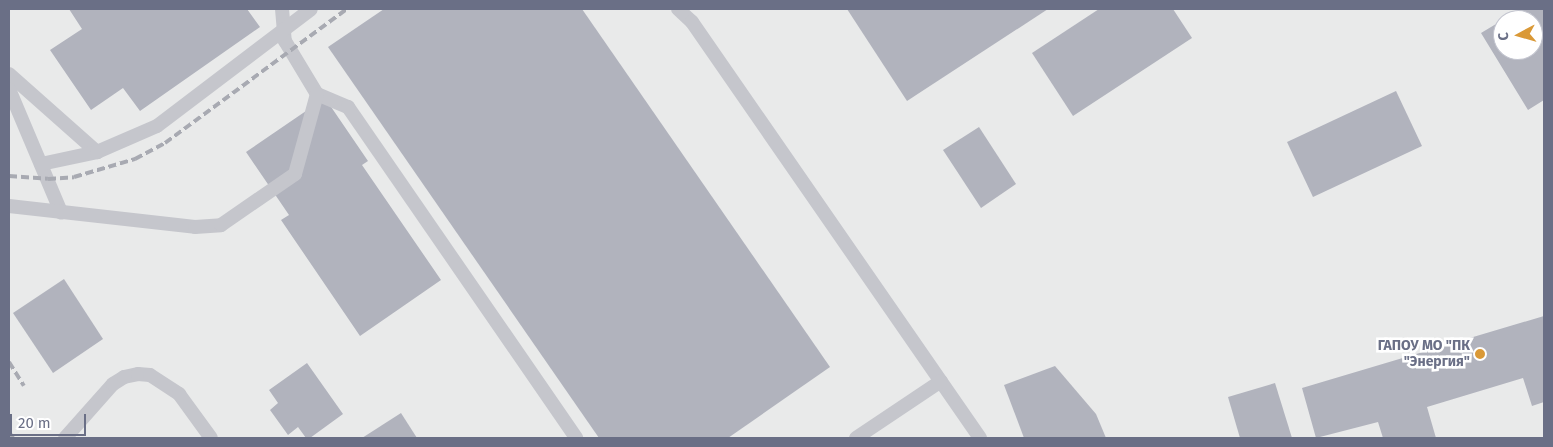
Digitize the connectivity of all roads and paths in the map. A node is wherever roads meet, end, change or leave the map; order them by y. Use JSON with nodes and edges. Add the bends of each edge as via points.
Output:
{"nodes":[{"id":1,"x":282,"y":9,"type":"edge"},
{"id":2,"x":311,"y":9,"type":"edge"},
{"id":3,"x":678,"y":9,"type":"edge"},
{"id":4,"x":282,"y":30,"type":"junction"},
{"id":5,"x":9,"y":74,"type":"edge"},
{"id":6,"x":9,"y":89,"type":"edge"},
{"id":7,"x":317,"y":94,"type":"junction"},
{"id":8,"x":98,"y":152,"type":"junction"},
{"id":9,"x":41,"y":164,"type":"junction"},
{"id":10,"x":9,"y":206,"type":"edge"},
{"id":11,"x":62,"y":212,"type":"junction"},
{"id":12,"x":941,"y":381,"type":"junction"},
{"id":13,"x":65,"y":438,"type":"edge"},
{"id":14,"x":211,"y":438,"type":"edge"},
{"id":15,"x":576,"y":438,"type":"edge"},
{"id":16,"x":856,"y":438,"type":"edge"},
{"id":17,"x":980,"y":438,"type":"edge"}],
"edges":[{"from":1,"to":4,"type":"lane"},
{"from":2,"to":4,"type":"lane"},
{"from":3,"to":12,"type":"lane","via":[[692,22]]},
{"from":4,"to":7,"type":"lane","via":[[289,50]]},
{"from":4,"to":8,"type":"lane","via":[[157,126]]},
{"from":5,"to":8,"type":"lane"},
{"from":6,"to":9,"type":"lane"},
{"from":7,"to":11,"type":"lane","via":[[295,174],[221,225],[195,228]]},
{"from":7,"to":15,"type":"lane","via":[[348,107]]},
{"from":8,"to":9,"type":"lane"},
{"from":9,"to":11,"type":"lane"},
{"from":10,"to":11,"type":"lane"},
{"from":12,"to":16,"type":"lane"},
{"from":12,"to":17,"type":"lane"},
{"from":13,"to":14,"type":"lane","via":[[113,384],[138,374],[150,375],[178,394]]}]}
